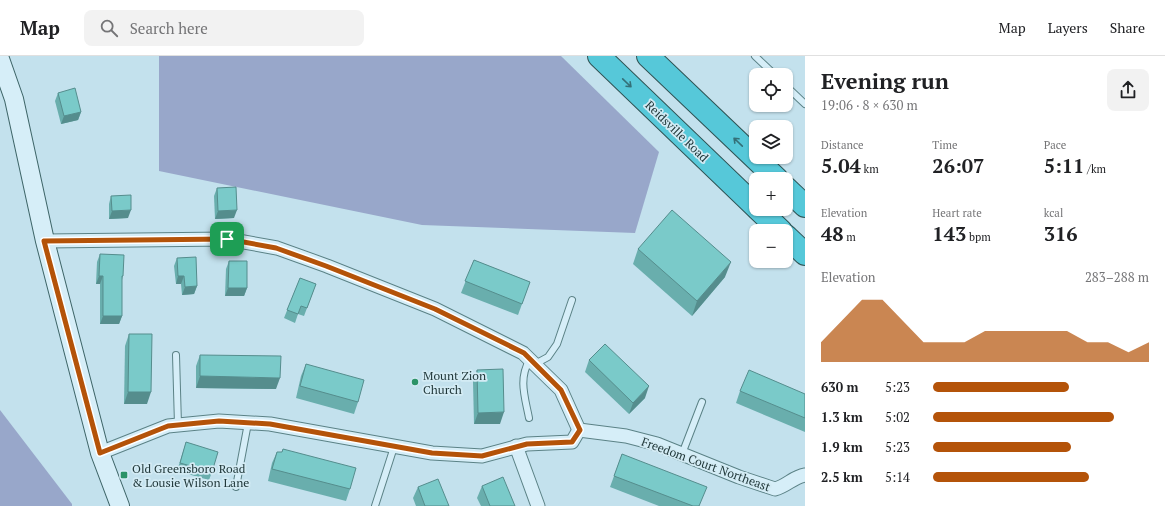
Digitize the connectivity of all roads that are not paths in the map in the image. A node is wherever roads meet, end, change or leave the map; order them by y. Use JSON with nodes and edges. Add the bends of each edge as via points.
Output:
{"nodes":[{"id":1,"x":599,"y":56,"type":"edge"},
{"id":2,"x":648,"y":56,"type":"edge"},
{"id":3,"x":755,"y":56,"type":"edge"},
{"id":4,"x":0,"y":58,"type":"edge"},
{"id":5,"x":768,"y":68,"type":"edge"},
{"id":6,"x":793,"y":93,"type":"edge"},
{"id":7,"x":805,"y":104,"type":"edge"},
{"id":8,"x":770,"y":172,"type":"edge"},
{"id":9,"x":793,"y":195,"type":"edge"},
{"id":10,"x":749,"y":200,"type":"edge"},
{"id":11,"x":805,"y":206,"type":"edge"},
{"id":12,"x":765,"y":216,"type":"edge"},
{"id":13,"x":774,"y":224,"type":"edge"},
{"id":14,"x":44,"y":241,"type":"junction"},
{"id":15,"x":793,"y":243,"type":"edge"},
{"id":16,"x":805,"y":254,"type":"edge"},
{"id":17,"x":572,"y":300,"type":"dead end"},
{"id":18,"x":176,"y":355,"type":"dead end"},
{"id":19,"x":533,"y":362,"type":"junction"},
{"id":20,"x":702,"y":402,"type":"dead end"},
{"id":21,"x":529,"y":418,"type":"dead end"},
{"id":22,"x":248,"y":423,"type":"junction"},
{"id":23,"x":178,"y":425,"type":"junction"},
{"id":24,"x":580,"y":430,"type":"junction"},
{"id":25,"x":516,"y":446,"type":"junction"},
{"id":26,"x":394,"y":447,"type":"junction"},
{"id":27,"x":100,"y":453,"type":"junction"},
{"id":28,"x":682,"y":454,"type":"junction"},
{"id":29,"x":805,"y":475,"type":"edge"},
{"id":30,"x":236,"y":487,"type":"dead end"},
{"id":31,"x":120,"y":506,"type":"edge"},
{"id":32,"x":375,"y":506,"type":"edge"},
{"id":33,"x":538,"y":506,"type":"edge"}],
"edges":[{"from":1,"to":10,"type":"highway","name":"Reidsville Road","one_way":true},
{"from":8,"to":2,"type":"highway","one_way":true},
{"from":3,"to":5,"type":"lane"},
{"from":4,"to":14,"type":"street","via":[[14,100]]},
{"from":6,"to":7,"type":"lane"},
{"from":9,"to":11,"type":"highway"},
{"from":12,"to":13,"type":"highway"},
{"from":14,"to":19,"type":"street","via":[[227,239],[276,248],[435,309],[524,353]]},
{"from":14,"to":27,"type":"street"},
{"from":15,"to":16,"type":"highway"},
{"from":17,"to":19,"type":"lane","via":[[557,344],[548,357]]},
{"from":18,"to":23,"type":"lane"},
{"from":19,"to":21,"type":"lane","via":[[526,366],[522,384]]},
{"from":19,"to":24,"type":"street","via":[[561,390]]},
{"from":20,"to":28,"type":"lane"},
{"from":22,"to":23,"type":"street","via":[[219,421]]},
{"from":22,"to":26,"type":"street","via":[[270,424]]},
{"from":22,"to":30,"type":"lane"},
{"from":23,"to":27,"type":"street","via":[[168,426]]},
{"from":24,"to":25,"type":"street","via":[[572,442]]},
{"from":24,"to":28,"type":"street","name":"Freedom Court Northeast","via":[[626,436]]},
{"from":25,"to":26,"type":"street","via":[[482,456],[432,453]]},
{"from":25,"to":33,"type":"street"},
{"from":26,"to":32,"type":"lane"},
{"from":27,"to":31,"type":"street"},
{"from":28,"to":29,"type":"street","name":"Freedom Court Northeast","via":[[775,489]]}]}
